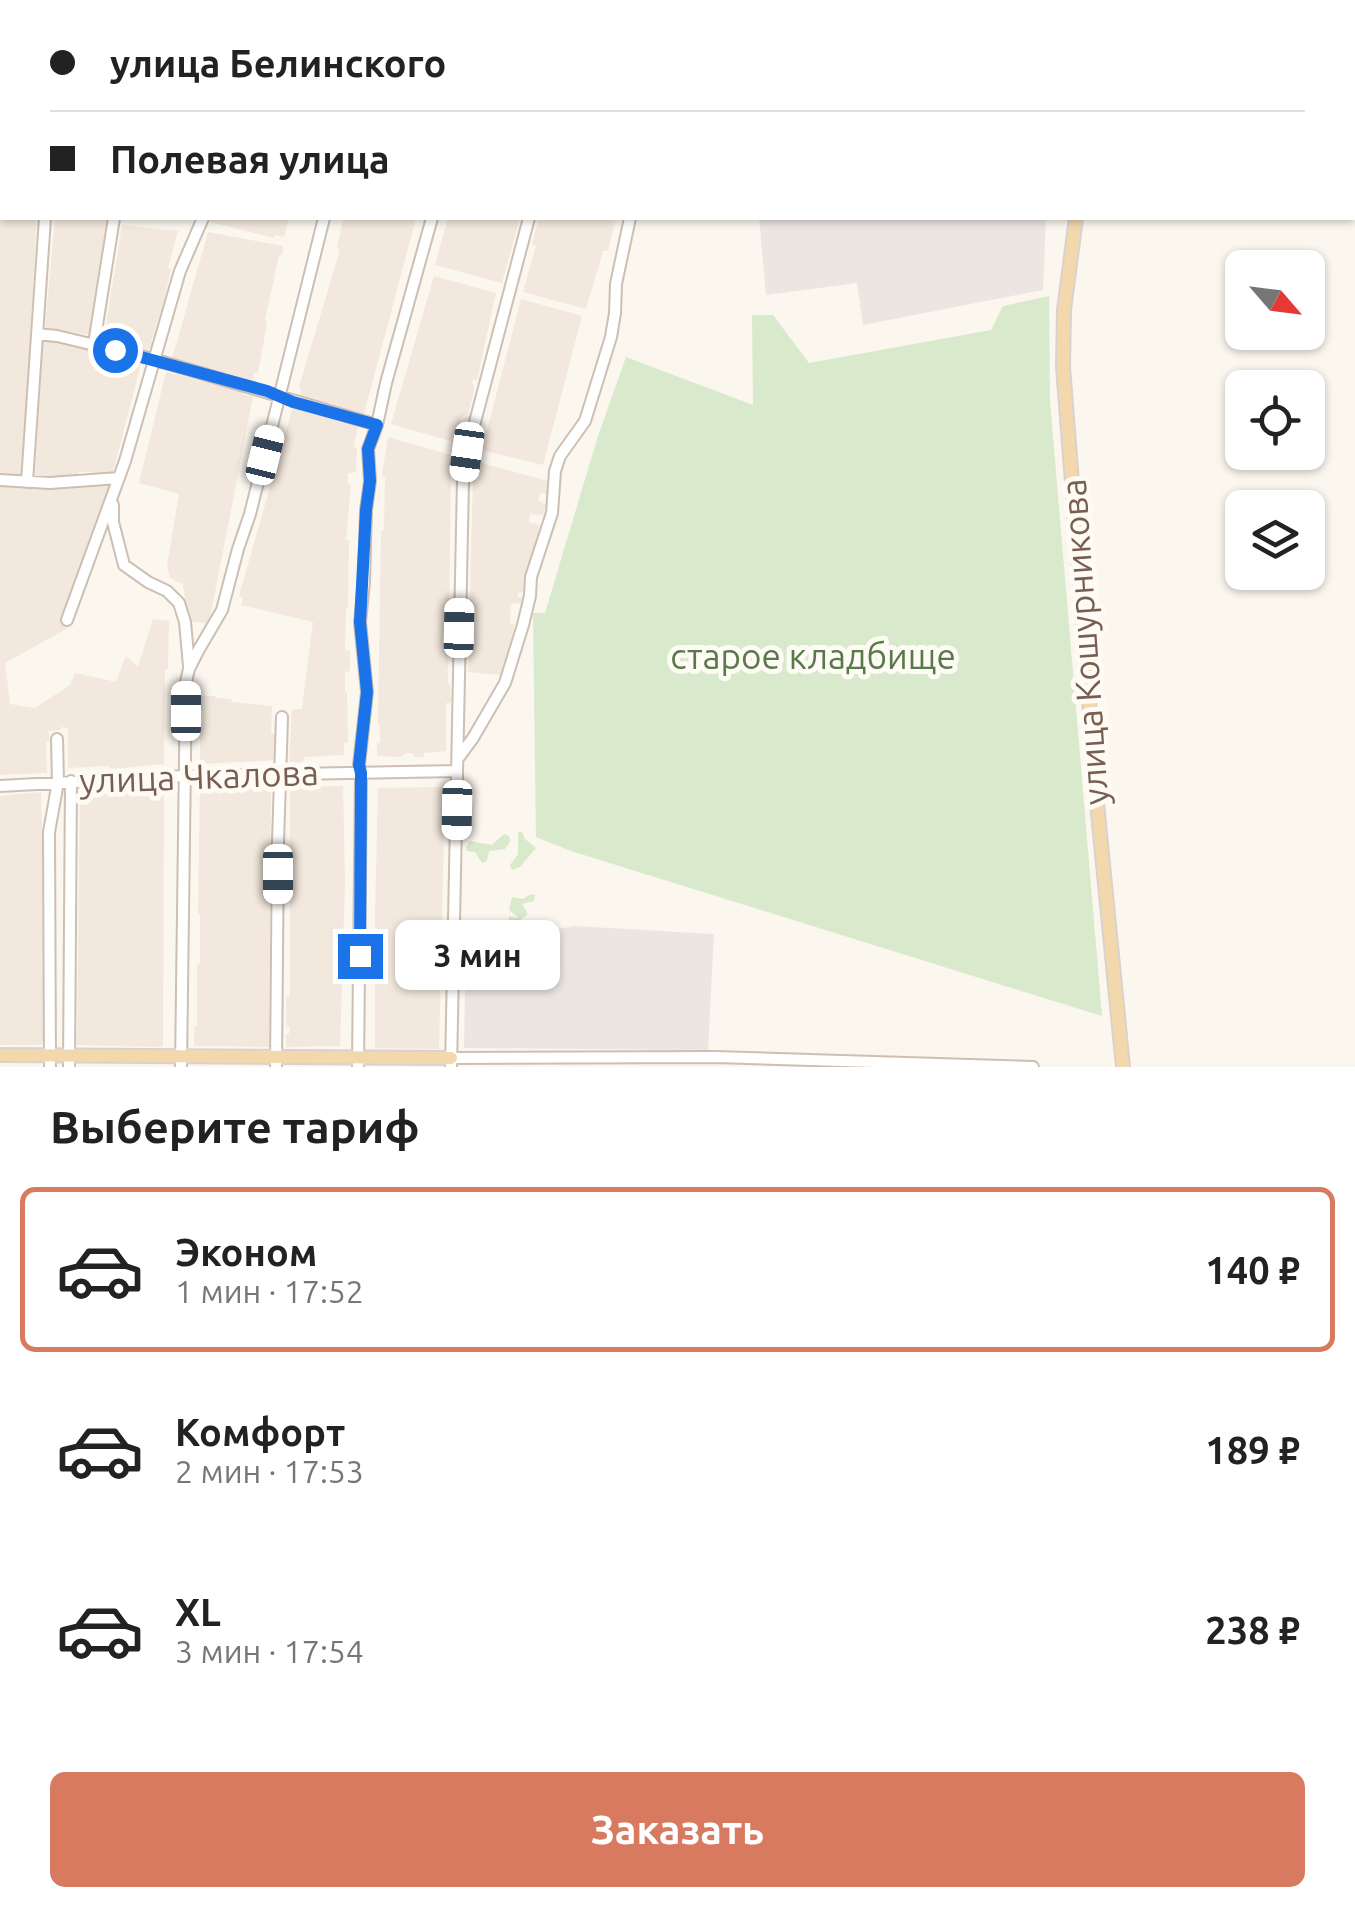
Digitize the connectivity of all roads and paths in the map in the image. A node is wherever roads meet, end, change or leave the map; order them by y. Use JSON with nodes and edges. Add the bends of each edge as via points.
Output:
{"nodes":[{"id":1,"x":44,"y":220,"type":"edge"},
{"id":2,"x":114,"y":220,"type":"edge"},
{"id":3,"x":203,"y":220,"type":"edge"},
{"id":4,"x":324,"y":220,"type":"edge"},
{"id":5,"x":431,"y":220,"type":"edge"},
{"id":6,"x":528,"y":220,"type":"edge"},
{"id":7,"x":630,"y":220,"type":"edge"},
{"id":8,"x":1076,"y":220,"type":"edge"},
{"id":9,"x":37,"y":334,"type":"junction"},
{"id":10,"x":94,"y":344,"type":"junction"},
{"id":11,"x":154,"y":359,"type":"junction"},
{"id":12,"x":280,"y":396,"type":"junction"},
{"id":13,"x":377,"y":425,"type":"junction"},
{"id":14,"x":119,"y":478,"type":"junction"},
{"id":15,"x":0,"y":480,"type":"edge"},
{"id":16,"x":27,"y":482,"type":"junction"},
{"id":17,"x":112,"y":499,"type":"junction"},
{"id":18,"x":67,"y":620,"type":"dead end"},
{"id":19,"x":185,"y":622,"type":"junction"},
{"id":20,"x":212,"y":629,"type":"junction"},
{"id":21,"x":189,"y":669,"type":"junction"},
{"id":22,"x":282,"y":717,"type":"dead end"},
{"id":23,"x":57,"y":739,"type":"dead end"},
{"id":24,"x":457,"y":765,"type":"junction"},
{"id":25,"x":361,"y":773,"type":"junction"},
{"id":26,"x":282,"y":774,"type":"junction"},
{"id":27,"x":184,"y":776,"type":"junction"},
{"id":28,"x":71,"y":781,"type":"junction"},
{"id":29,"x":58,"y":782,"type":"junction"},
{"id":30,"x":0,"y":786,"type":"edge"},
{"id":31,"x":0,"y":1055,"type":"edge"},
{"id":32,"x":50,"y":1061,"type":"edge"},
{"id":33,"x":70,"y":1061,"type":"edge"},
{"id":34,"x":181,"y":1061,"type":"edge"},
{"id":35,"x":276,"y":1062,"type":"edge"},
{"id":36,"x":358,"y":1062,"type":"edge"},
{"id":37,"x":539,"y":1062,"type":"edge"},
{"id":38,"x":626,"y":1062,"type":"edge"},
{"id":39,"x":715,"y":1062,"type":"edge"},
{"id":40,"x":451,"y":1063,"type":"edge"},
{"id":41,"x":1034,"y":1067,"type":"edge"},
{"id":42,"x":1123,"y":1067,"type":"edge"}],
"edges":[{"from":1,"to":9,"type":"street"},
{"from":2,"to":10,"type":"street"},
{"from":3,"to":11,"type":"street"},
{"from":4,"to":12,"type":"street"},
{"from":5,"to":13,"type":"street"},
{"from":6,"to":24,"type":"street","via":[[463,480]]},
{"from":7,"to":24,"type":"street","via":[[610,336],[585,421],[555,472],[552,513],[523,625],[504,683]]},
{"from":8,"to":42,"type":"main road","name":"улица Кошурникова","via":[[1064,367]]},
{"from":9,"to":10,"type":"street"},
{"from":9,"to":16,"type":"street"},
{"from":10,"to":11,"type":"street"},
{"from":11,"to":12,"type":"street"},
{"from":11,"to":14,"type":"street"},
{"from":12,"to":13,"type":"street"},
{"from":12,"to":20,"type":"street"},
{"from":13,"to":25,"type":"street","via":[[368,449],[360,622],[367,692]]},
{"from":14,"to":16,"type":"street"},
{"from":14,"to":17,"type":"street"},
{"from":15,"to":16,"type":"street"},
{"from":17,"to":18,"type":"street"},
{"from":17,"to":19,"type":"street","via":[[124,565],[173,596]]},
{"from":19,"to":20,"type":"street"},
{"from":19,"to":21,"type":"street"},
{"from":20,"to":21,"type":"street"},
{"from":21,"to":27,"type":"street"},
{"from":22,"to":26,"type":"street"},
{"from":23,"to":29,"type":"street"},
{"from":24,"to":25,"type":"street","name":"улица Чкалова"},
{"from":24,"to":40,"type":"street"},
{"from":25,"to":26,"type":"street","name":"улица Чкалова"},
{"from":25,"to":36,"type":"street"},
{"from":26,"to":27,"type":"street","name":"улица Чкалова"},
{"from":26,"to":35,"type":"street"},
{"from":27,"to":28,"type":"street","name":"улица Чкалова"},
{"from":27,"to":34,"type":"street"},
{"from":28,"to":29,"type":"street","name":"улица Чкалова"},
{"from":28,"to":33,"type":"street"},
{"from":29,"to":30,"type":"street","name":"улица Чкалова"},
{"from":29,"to":32,"type":"street","via":[[49,832]]},
{"from":31,"to":32,"type":"main road"},
{"from":32,"to":33,"type":"main road"},
{"from":33,"to":34,"type":"main road"},
{"from":34,"to":35,"type":"main road"},
{"from":35,"to":36,"type":"main road"},
{"from":36,"to":40,"type":"main road"},
{"from":37,"to":38,"type":"street"},
{"from":37,"to":40,"type":"street"},
{"from":38,"to":39,"type":"street"},
{"from":39,"to":41,"type":"street"}]}
